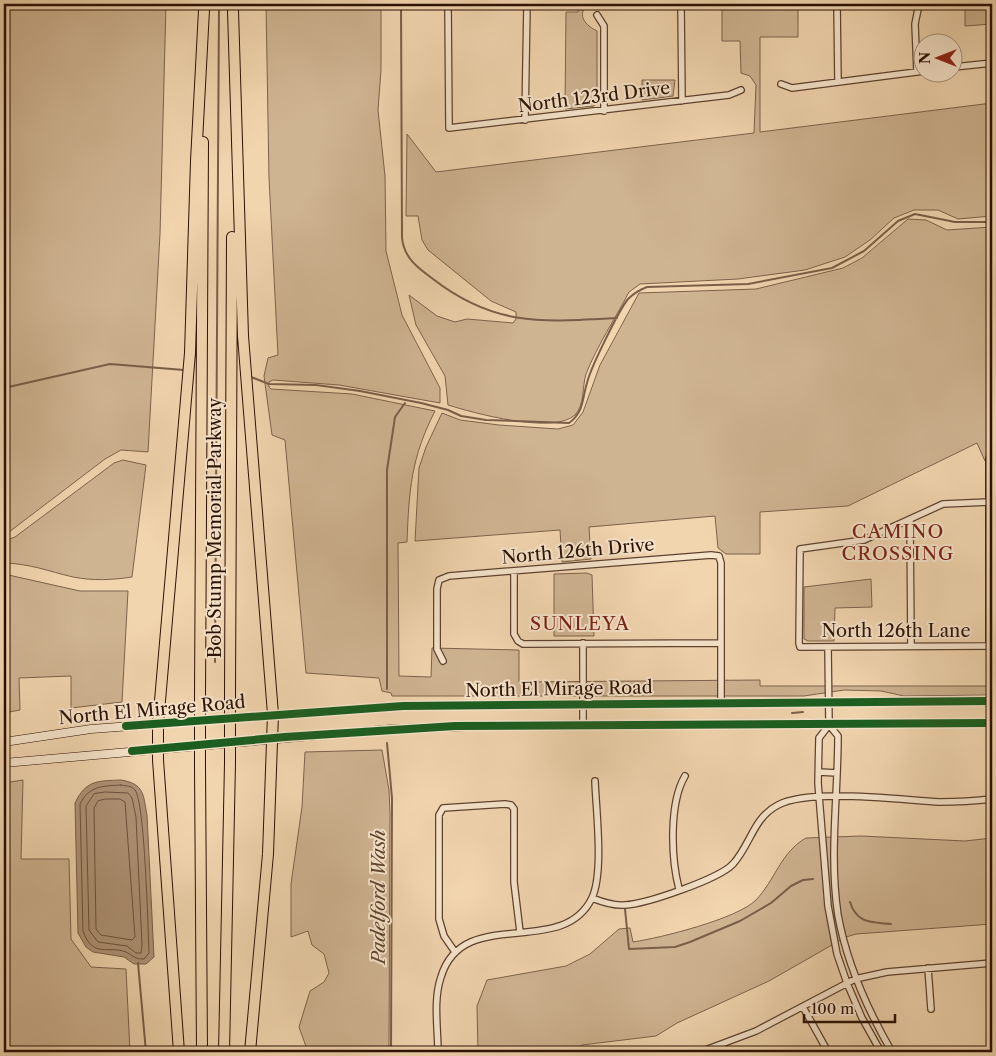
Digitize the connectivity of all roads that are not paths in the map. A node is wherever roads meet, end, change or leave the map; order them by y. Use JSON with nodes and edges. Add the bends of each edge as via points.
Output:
{"nodes":[{"id":1,"x":448,"y":4,"type":"edge"},
{"id":2,"x":527,"y":4,"type":"edge"},
{"id":3,"x":681,"y":4,"type":"edge"},
{"id":4,"x":837,"y":4,"type":"edge"},
{"id":5,"x":919,"y":4,"type":"edge"},
{"id":6,"x":204,"y":7,"type":"edge"},
{"id":7,"x":233,"y":7,"type":"edge"},
{"id":8,"x":596,"y":14,"type":"dead end"},
{"id":9,"x":916,"y":32,"type":"edge"},
{"id":10,"x":992,"y":63,"type":"edge"},
{"id":11,"x":964,"y":67,"type":"edge"},
{"id":12,"x":914,"y":72,"type":"edge"},
{"id":13,"x":838,"y":82,"type":"junction"},
{"id":14,"x":781,"y":84,"type":"dead end"},
{"id":15,"x":741,"y":90,"type":"dead end"},
{"id":16,"x":682,"y":101,"type":"junction"},
{"id":17,"x":604,"y":110,"type":"junction"},
{"id":18,"x":525,"y":120,"type":"junction"},
{"id":19,"x":992,"y":454,"type":"edge"},
{"id":20,"x":989,"y":502,"type":"junction"},
{"id":21,"x":910,"y":519,"type":"junction"},
{"id":22,"x":514,"y":571,"type":"junction"},
{"id":23,"x":721,"y":643,"type":"junction"},
{"id":24,"x":582,"y":644,"type":"junction"},
{"id":25,"x":828,"y":646,"type":"junction"},
{"id":26,"x":911,"y":646,"type":"junction"},
{"id":27,"x":991,"y":646,"type":"edge"},
{"id":28,"x":443,"y":661,"type":"dead end"},
{"id":29,"x":992,"y":701,"type":"edge"},
{"id":30,"x":721,"y":702,"type":"junction"},
{"id":31,"x":829,"y":702,"type":"junction"},
{"id":32,"x":583,"y":703,"type":"junction"},
{"id":33,"x":273,"y":714,"type":"junction"},
{"id":34,"x":158,"y":724,"type":"junction"},
{"id":35,"x":829,"y":724,"type":"junction"},
{"id":36,"x":992,"y":724,"type":"edge"},
{"id":37,"x":583,"y":725,"type":"junction"},
{"id":38,"x":273,"y":738,"type":"junction"},
{"id":39,"x":4,"y":742,"type":"edge"},
{"id":40,"x":157,"y":749,"type":"junction"},
{"id":41,"x":4,"y":763,"type":"edge"},
{"id":42,"x":819,"y":772,"type":"junction"},
{"id":43,"x":837,"y":773,"type":"junction"},
{"id":44,"x":685,"y":776,"type":"dead end"},
{"id":45,"x":595,"y":781,"type":"dead end"},
{"id":46,"x":818,"y":797,"type":"junction"},
{"id":47,"x":832,"y":797,"type":"junction"},
{"id":48,"x":992,"y":799,"type":"edge"},
{"id":49,"x":679,"y":889,"type":"junction"},
{"id":50,"x":592,"y":898,"type":"junction"},
{"id":51,"x":520,"y":932,"type":"junction"},
{"id":52,"x":455,"y":952,"type":"junction"},
{"id":53,"x":992,"y":963,"type":"edge"},
{"id":54,"x":928,"y":968,"type":"junction"},
{"id":55,"x":851,"y":981,"type":"junction"},
{"id":56,"x":803,"y":1007,"type":"junction"},
{"id":57,"x":932,"y":1010,"type":"dead end"},
{"id":58,"x":179,"y":1052,"type":"edge"},
{"id":59,"x":202,"y":1052,"type":"edge"},
{"id":60,"x":224,"y":1052,"type":"edge"},
{"id":61,"x":250,"y":1052,"type":"edge"},
{"id":62,"x":438,"y":1052,"type":"edge"},
{"id":63,"x":700,"y":1052,"type":"edge"},
{"id":64,"x":828,"y":1052,"type":"edge"},
{"id":65,"x":881,"y":1052,"type":"edge"},
{"id":66,"x":892,"y":1052,"type":"edge"}],
"edges":[{"from":1,"to":18,"type":"street","name":"North 123rd Drive","via":[[449,128]]},
{"from":2,"to":18,"type":"street"},
{"from":3,"to":16,"type":"street"},
{"from":4,"to":13,"type":"street"},
{"from":5,"to":9,"type":"street"},
{"from":6,"to":34,"type":"highway","via":[[190,353]]},
{"from":6,"to":59,"type":"highway","name":"Bob Stump Memorial Parkway","bridge":true,"via":[[200,698]]},
{"from":7,"to":33,"type":"highway","via":[[240,278]]},
{"from":7,"to":60,"type":"highway","name":"Bob Stump Memorial Parkway","bridge":true,"via":[[230,763]]},
{"from":8,"to":17,"type":"street","via":[[604,26]]},
{"from":10,"to":11,"type":"street"},
{"from":12,"to":13,"type":"street"},
{"from":13,"to":14,"type":"street","via":[[792,88]]},
{"from":15,"to":16,"type":"street","name":"North 123rd Drive","via":[[729,95]]},
{"from":16,"to":17,"type":"street","name":"North 123rd Drive"},
{"from":17,"to":18,"type":"street","name":"North 123rd Drive"},
{"from":19,"to":20,"type":"street","via":[[989,458]]},
{"from":20,"to":21,"type":"street","via":[[943,504]]},
{"from":20,"to":27,"type":"street"},
{"from":21,"to":25,"type":"street","name":"North 126th Lane","via":[[858,542],[800,549],[800,647]]},
{"from":21,"to":26,"type":"street"},
{"from":22,"to":23,"type":"street","name":"North 126th Drive","via":[[719,556]]},
{"from":22,"to":24,"type":"street","via":[[514,634],[518,641],[523,644]]},
{"from":22,"to":28,"type":"street","name":"North 126th Drive","via":[[449,576],[439,580],[436,589],[437,648]]},
{"from":23,"to":24,"type":"street"},
{"from":23,"to":30,"type":"street"},
{"from":24,"to":32,"type":"street"},
{"from":25,"to":26,"type":"street","name":"North 126th Lane"},
{"from":25,"to":31,"type":"street"},
{"from":26,"to":27,"type":"street","name":"North 126th Lane"},
{"from":29,"to":31,"type":"main road","name":"North El Mirage Road"},
{"from":30,"to":31,"type":"main road","name":"North El Mirage Road"},
{"from":30,"to":32,"type":"main road","name":"North El Mirage Road"},
{"from":31,"to":35,"type":"street"},
{"from":32,"to":33,"type":"main road","name":"North El Mirage Road","via":[[403,706]]},
{"from":32,"to":37,"type":"street"},
{"from":33,"to":34,"type":"main road","name":"North El Mirage Road"},
{"from":33,"to":38,"type":"highway"},
{"from":34,"to":39,"type":"main road","name":"North El Mirage Road","via":[[91,729]]},
{"from":34,"to":40,"type":"highway"},
{"from":35,"to":36,"type":"main road","name":"North El Mirage Road"},
{"from":35,"to":37,"type":"main road","name":"North El Mirage Road"},
{"from":35,"to":42,"type":"street","via":[[819,738]]},
{"from":35,"to":43,"type":"street","via":[[838,736]]},
{"from":37,"to":38,"type":"main road","name":"North El Mirage Road","via":[[399,728]]},
{"from":38,"to":40,"type":"main road","name":"North El Mirage Road"},
{"from":38,"to":61,"type":"highway","via":[[268,854]]},
{"from":40,"to":41,"type":"main road","name":"North El Mirage Road"},
{"from":40,"to":58,"type":"highway"},
{"from":42,"to":43,"type":"street"},
{"from":42,"to":46,"type":"street"},
{"from":43,"to":47,"type":"street"},
{"from":44,"to":49,"type":"street","via":[[677,789],[673,844]]},
{"from":45,"to":50,"type":"street","via":[[598,869]]},
{"from":46,"to":47,"type":"street"},
{"from":46,"to":49,"type":"street","via":[[794,800],[775,807],[757,822],[731,866],[714,877]]},
{"from":46,"to":55,"type":"street","via":[[830,921]]},
{"from":47,"to":48,"type":"street","via":[[954,802]]},
{"from":47,"to":55,"type":"street","via":[[837,906]]},
{"from":49,"to":50,"type":"street","via":[[630,904],[608,904]]},
{"from":50,"to":51,"type":"street","via":[[576,916],[562,925]]},
{"from":51,"to":52,"type":"street","via":[[481,937]]},
{"from":51,"to":52,"type":"street","via":[[514,882],[514,809],[511,805],[443,808],[440,810],[439,919],[444,936]]},
{"from":52,"to":62,"type":"street","via":[[444,966],[440,979]]},
{"from":53,"to":54,"type":"street"},
{"from":54,"to":55,"type":"street","via":[[880,973]]},
{"from":54,"to":57,"type":"street"},
{"from":55,"to":56,"type":"street"},
{"from":55,"to":65,"type":"street","via":[[858,1010]]},
{"from":55,"to":66,"type":"street"},
{"from":56,"to":63,"type":"street","via":[[756,1031]]},
{"from":56,"to":64,"type":"street"}]}
